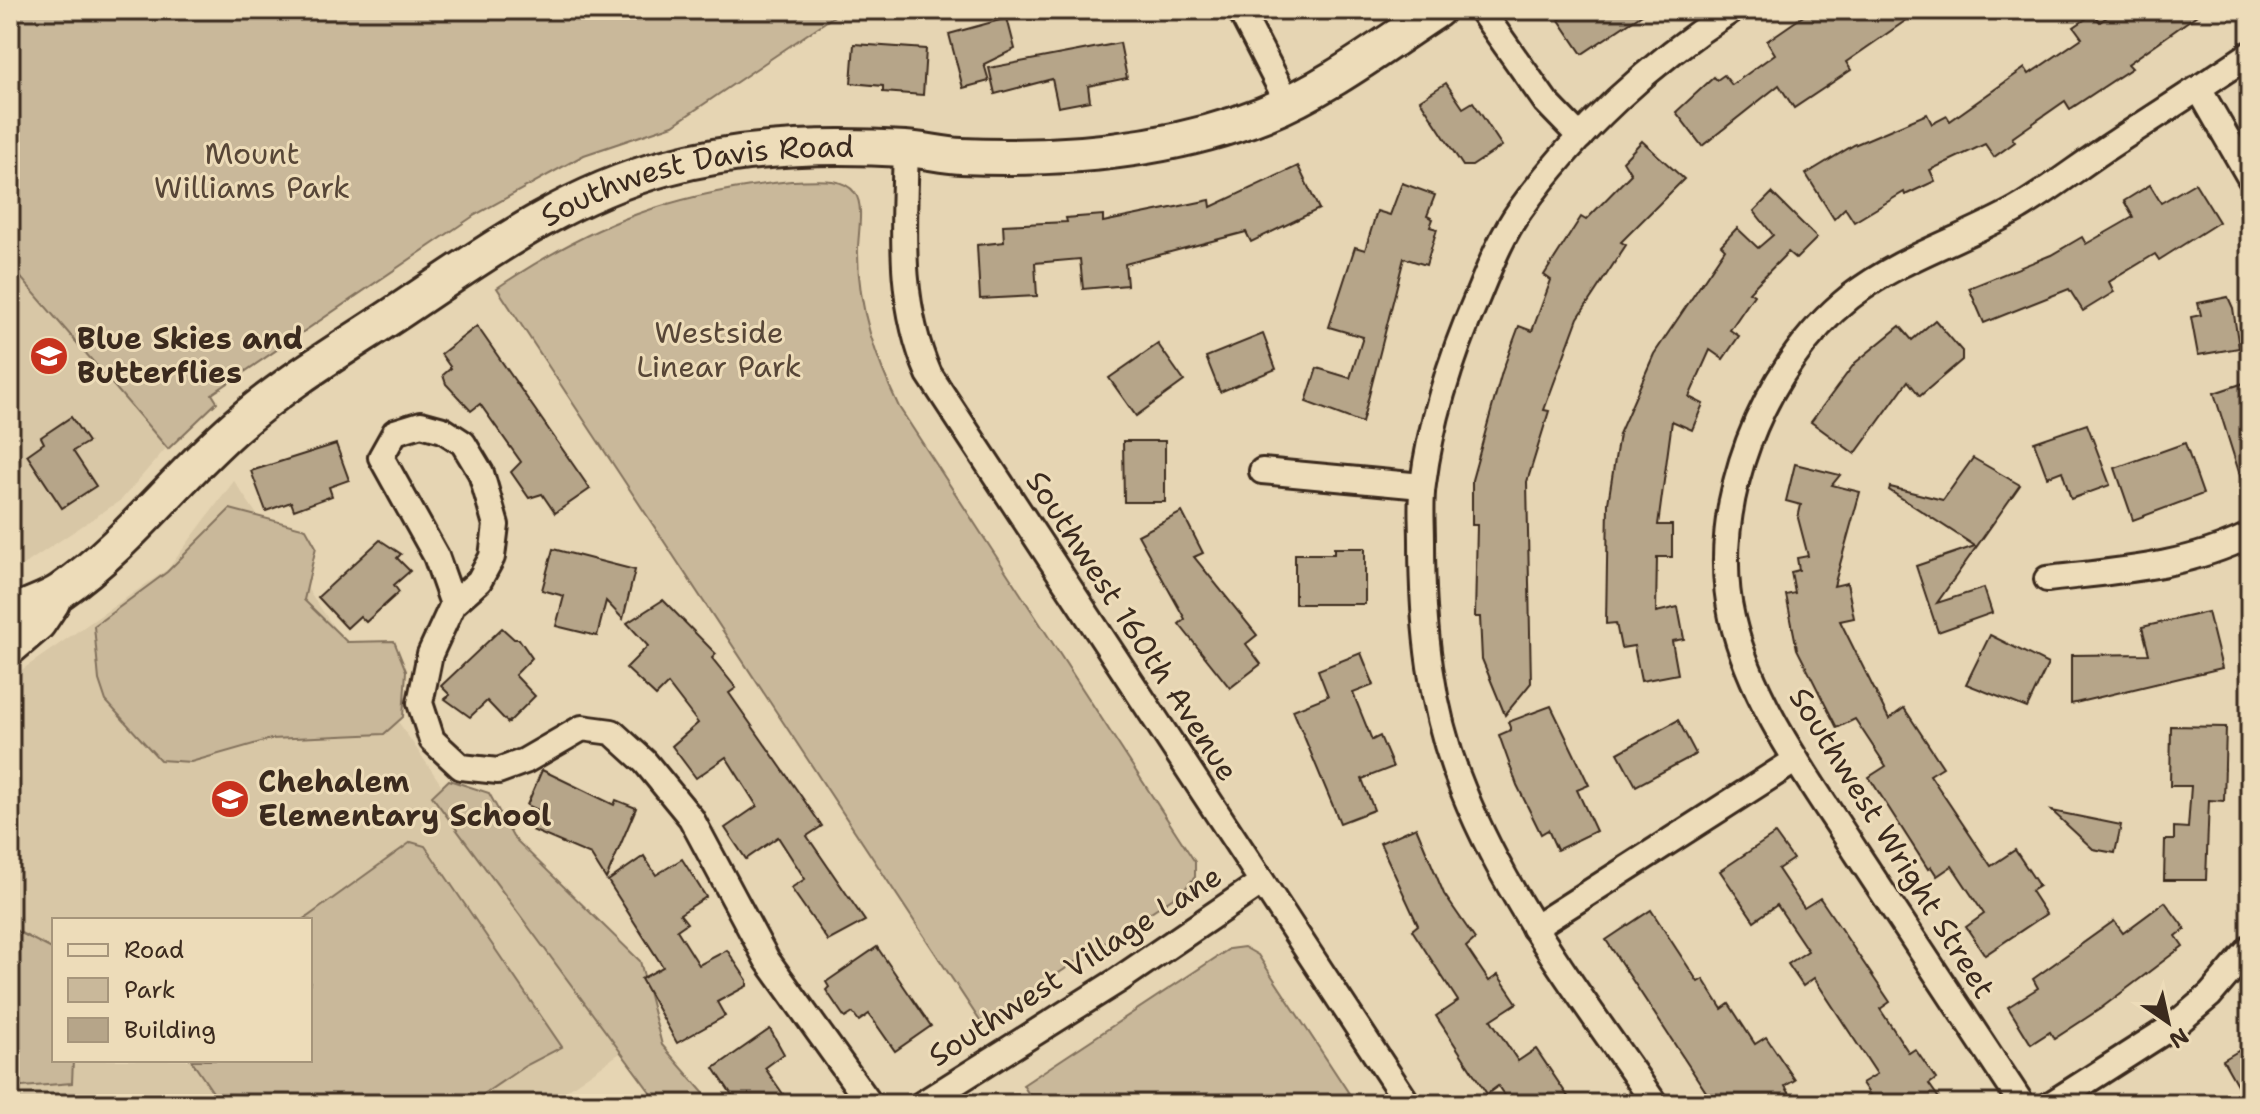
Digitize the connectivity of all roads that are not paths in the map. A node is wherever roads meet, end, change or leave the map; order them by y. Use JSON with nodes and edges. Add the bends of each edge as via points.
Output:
{"nodes":[{"id":1,"x":1240,"y":10,"type":"edge"},
{"id":2,"x":1437,"y":10,"type":"edge"},
{"id":3,"x":1481,"y":10,"type":"edge"},
{"id":4,"x":1732,"y":10,"type":"edge"},
{"id":5,"x":2250,"y":54,"type":"edge"},
{"id":6,"x":2199,"y":89,"type":"junction"},
{"id":7,"x":1288,"y":103,"type":"junction"},
{"id":8,"x":1580,"y":137,"type":"junction"},
{"id":9,"x":906,"y":149,"type":"junction"},
{"id":10,"x":2250,"y":178,"type":"edge"},
{"id":11,"x":1262,"y":471,"type":"dead end"},
{"id":12,"x":1422,"y":486,"type":"junction"},
{"id":13,"x":2248,"y":544,"type":"edge"},
{"id":14,"x":2047,"y":579,"type":"dead end"},
{"id":15,"x":56,"y":595,"type":"junction"},
{"id":16,"x":453,"y":604,"type":"junction"},
{"id":17,"x":10,"y":616,"type":"edge"},
{"id":18,"x":10,"y":647,"type":"edge"},
{"id":19,"x":1796,"y":760,"type":"junction"},
{"id":20,"x":1262,"y":882,"type":"junction"},
{"id":21,"x":1534,"y":928,"type":"junction"},
{"id":22,"x":2250,"y":948,"type":"edge"},
{"id":23,"x":870,"y":1104,"type":"edge"},
{"id":24,"x":922,"y":1104,"type":"edge"},
{"id":25,"x":1408,"y":1104,"type":"edge"},
{"id":26,"x":1655,"y":1104,"type":"edge"},
{"id":27,"x":2022,"y":1104,"type":"edge"},
{"id":28,"x":2051,"y":1104,"type":"edge"}],
"edges":[{"from":1,"to":7,"type":"street"},
{"from":2,"to":7,"type":"street","name":"Southwest Davis Road"},
{"from":3,"to":8,"type":"street","via":[[1546,102]]},
{"from":4,"to":8,"type":"street","via":[[1616,100]]},
{"from":5,"to":6,"type":"street","name":"Southwest Wright Street"},
{"from":6,"to":10,"type":"street"},
{"from":6,"to":19,"type":"street","name":"Southwest Wright Street","via":[[2015,210],[1884,273],[1814,330],[1785,368],[1763,407],[1738,480],[1728,580],[1743,656]]},
{"from":7,"to":9,"type":"street","name":"Southwest Davis Road","via":[[1235,124],[1122,149],[1045,157],[957,156]]},
{"from":8,"to":12,"type":"street","via":[[1519,211],[1492,262],[1461,334]]},
{"from":9,"to":15,"type":"street","name":"Southwest Davis Road","via":[[794,149],[703,159],[627,180],[564,206],[473,260],[266,402],[209,452],[136,529]]},
{"from":9,"to":20,"type":"street","name":"Southwest 160th Avenue","via":[[905,282],[917,347],[929,374]]},
{"from":11,"to":12,"type":"street"},
{"from":12,"to":21,"type":"street","via":[[1423,604],[1444,734],[1495,861]]},
{"from":13,"to":14,"type":"street","via":[[2150,567]]},
{"from":15,"to":17,"type":"street","name":"Southwest Davis Road"},
{"from":15,"to":18,"type":"street","name":"Southwest Davis Road","via":[[38,623]]},
{"from":16,"to":16,"type":"street","via":[[486,569],[496,525],[481,473],[463,443],[421,424],[395,432],[381,457],[436,556]]},
{"from":16,"to":23,"type":"street","via":[[430,654],[420,703],[432,740],[461,767],[498,771],[582,728],[612,732],[645,762],[691,818],[767,960]]},
{"from":19,"to":21,"type":"street"},
{"from":19,"to":27,"type":"street","name":"Southwest Wright Street"},
{"from":20,"to":24,"type":"street","name":"Southwest Village Lane"},
{"from":20,"to":25,"type":"street","name":"Southwest 160th Avenue"},
{"from":21,"to":26,"type":"street"},
{"from":22,"to":28,"type":"street","via":[[2210,995],[2176,1024]]}]}
